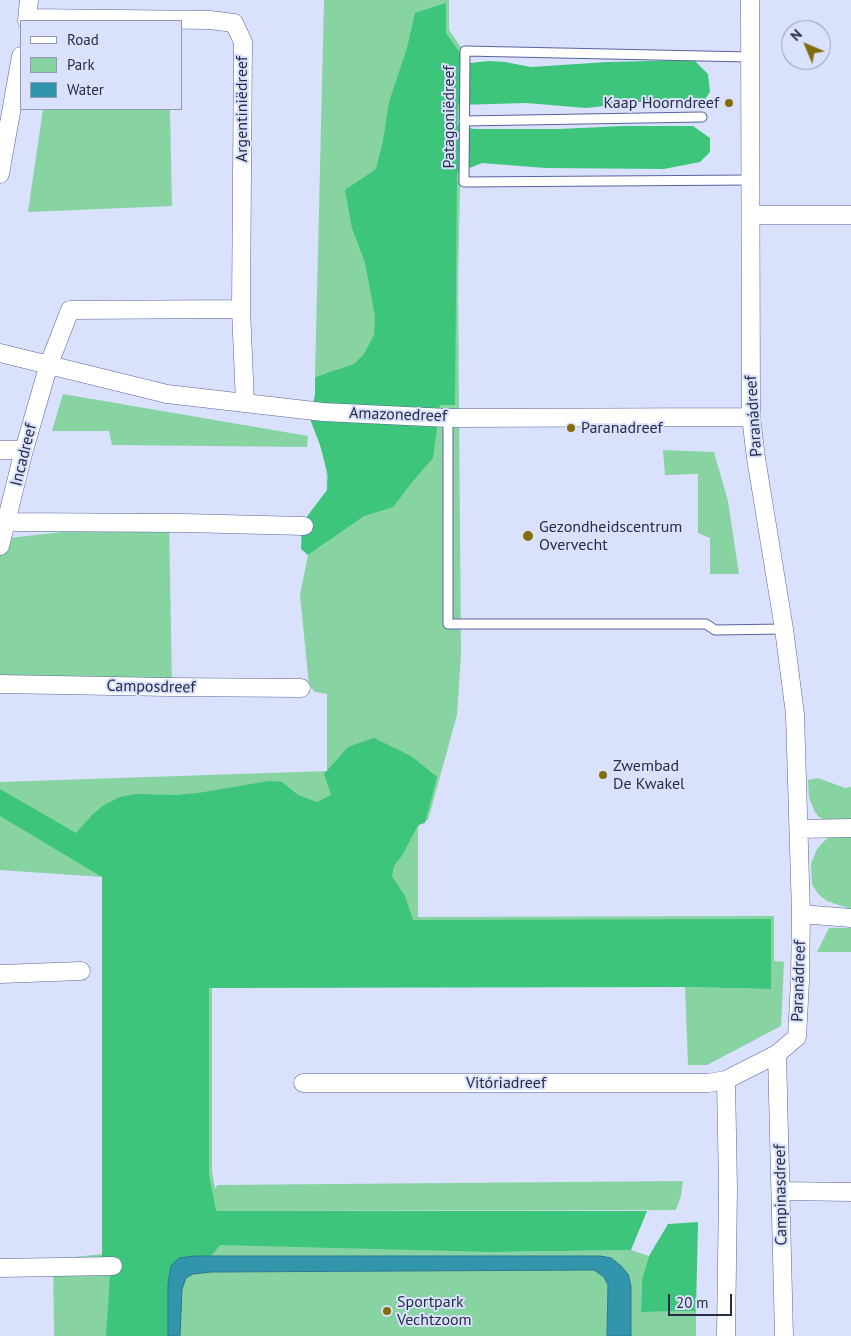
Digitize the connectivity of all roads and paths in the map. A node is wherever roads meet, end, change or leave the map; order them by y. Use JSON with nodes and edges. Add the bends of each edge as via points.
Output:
{"nodes":[{"id":1,"x":29,"y":0,"type":"edge"},
{"id":2,"x":750,"y":0,"type":"edge"},
{"id":3,"x":28,"y":20,"type":"edge"},
{"id":4,"x":750,"y":57,"type":"junction"},
{"id":5,"x":20,"y":62,"type":"edge"},
{"id":6,"x":702,"y":117,"type":"dead end"},
{"id":7,"x":464,"y":121,"type":"junction"},
{"id":8,"x":0,"y":174,"type":"edge"},
{"id":9,"x":750,"y":180,"type":"junction"},
{"id":10,"x":851,"y":215,"type":"edge"},
{"id":11,"x":750,"y":216,"type":"junction"},
{"id":12,"x":241,"y":309,"type":"junction"},
{"id":13,"x":0,"y":353,"type":"edge"},
{"id":14,"x":49,"y":364,"type":"junction"},
{"id":15,"x":245,"y":403,"type":"junction"},
{"id":16,"x":751,"y":417,"type":"junction"},
{"id":17,"x":448,"y":418,"type":"junction"},
{"id":18,"x":0,"y":450,"type":"edge"},
{"id":19,"x":24,"y":450,"type":"junction"},
{"id":20,"x":7,"y":522,"type":"junction"},
{"id":21,"x":304,"y":526,"type":"dead end"},
{"id":22,"x":0,"y":546,"type":"edge"},
{"id":23,"x":784,"y":629,"type":"junction"},
{"id":24,"x":0,"y":684,"type":"edge"},
{"id":25,"x":301,"y":688,"type":"dead end"},
{"id":26,"x":851,"y":828,"type":"edge"},
{"id":27,"x":799,"y":829,"type":"junction"},
{"id":28,"x":801,"y":914,"type":"junction"},
{"id":29,"x":851,"y":918,"type":"edge"},
{"id":30,"x":81,"y":971,"type":"dead end"},
{"id":31,"x":0,"y":974,"type":"edge"},
{"id":32,"x":777,"y":1054,"type":"junction"},
{"id":33,"x":726,"y":1080,"type":"junction"},
{"id":34,"x":303,"y":1083,"type":"dead end"},
{"id":35,"x":708,"y":1083,"type":"joint"},
{"id":36,"x":781,"y":1191,"type":"junction"},
{"id":37,"x":851,"y":1192,"type":"edge"},
{"id":38,"x":113,"y":1266,"type":"dead end"},
{"id":39,"x":0,"y":1268,"type":"edge"},
{"id":40,"x":726,"y":1336,"type":"edge"},
{"id":41,"x":784,"y":1336,"type":"edge"}],
"edges":[{"from":1,"to":3,"type":"street"},
{"from":2,"to":4,"type":"street","name":"Paranádreef"},
{"from":3,"to":12,"type":"street","name":"Argentiniëdreef","via":[[210,20],[234,23],[242,42]]},
{"from":4,"to":7,"type":"lane","name":"Patagoniëdreef","via":[[464,51]]},
{"from":4,"to":9,"type":"street","name":"Paranádreef"},
{"from":5,"to":8,"type":"street"},
{"from":6,"to":7,"type":"lane"},
{"from":7,"to":9,"type":"lane","name":"Patagoniëdreef","via":[[464,182]]},
{"from":9,"to":11,"type":"street","name":"Paranádreef"},
{"from":10,"to":11,"type":"street"},
{"from":11,"to":16,"type":"street","name":"Paranádreef"},
{"from":12,"to":14,"type":"street","via":[[70,310]]},
{"from":12,"to":15,"type":"street","name":"Argentiniëdreef"},
{"from":13,"to":14,"type":"street","name":"Amazonedreef"},
{"from":14,"to":15,"type":"street","name":"Amazonedreef","via":[[167,394]]},
{"from":14,"to":19,"type":"street","name":"Incadreef"},
{"from":15,"to":17,"type":"street","name":"Amazonedreef","via":[[323,412]]},
{"from":16,"to":17,"type":"street","name":"Amazonedreef"},
{"from":16,"to":23,"type":"street","name":"Paranádreef"},
{"from":17,"to":23,"type":"lane","via":[[448,624],[706,624],[715,630]]},
{"from":18,"to":19,"type":"street"},
{"from":19,"to":20,"type":"street","name":"Incadreef"},
{"from":20,"to":21,"type":"street"},
{"from":20,"to":22,"type":"street","name":"Incadreef"},
{"from":23,"to":27,"type":"street","name":"Paranádreef","via":[[795,714]]},
{"from":24,"to":25,"type":"street","name":"Camposdreef"},
{"from":26,"to":27,"type":"street"},
{"from":27,"to":28,"type":"street","name":"Paranádreef"},
{"from":28,"to":29,"type":"street"},
{"from":28,"to":32,"type":"street","name":"Paranádreef","via":[[797,1037]]},
{"from":30,"to":31,"type":"street"},
{"from":32,"to":33,"type":"street","name":"Paranádreef"},
{"from":32,"to":36,"type":"street","name":"Campinasdreef"},
{"from":33,"to":35,"type":"street","name":"Paranádreef"},
{"from":33,"to":40,"type":"street"},
{"from":34,"to":35,"type":"street","name":"Vitóriadreef"},
{"from":36,"to":37,"type":"street"},
{"from":36,"to":41,"type":"street","name":"Campinasdreef"},
{"from":38,"to":39,"type":"street"}]}
